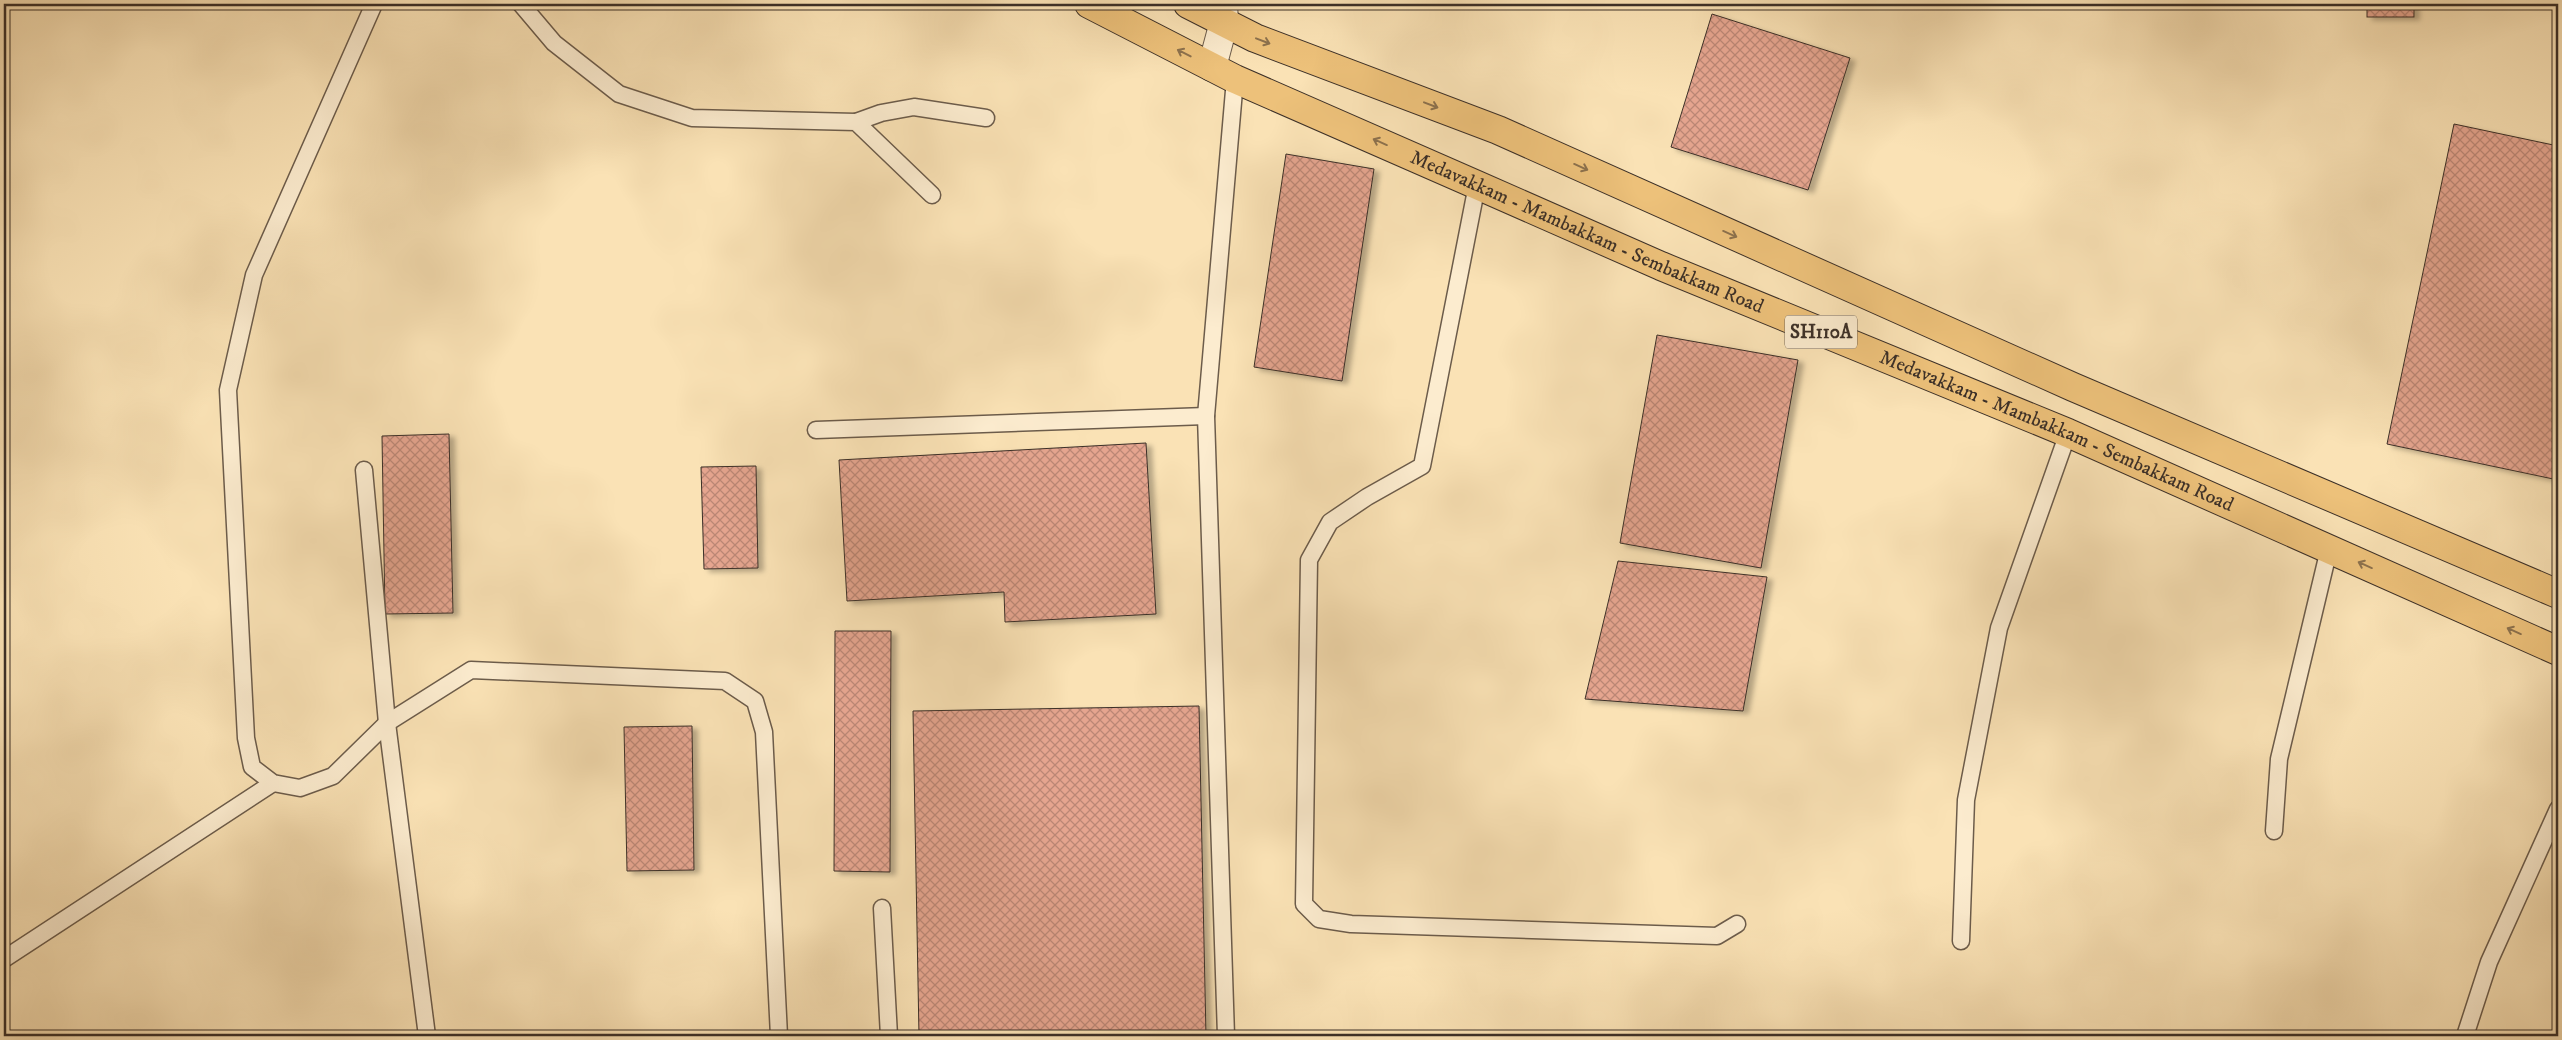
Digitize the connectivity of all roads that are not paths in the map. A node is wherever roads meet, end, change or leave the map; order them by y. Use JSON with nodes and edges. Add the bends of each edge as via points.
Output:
{"nodes":[{"id":1,"x":374,"y":4,"type":"edge"},
{"id":2,"x":521,"y":4,"type":"edge"},
{"id":3,"x":1089,"y":4,"type":"edge"},
{"id":4,"x":1188,"y":4,"type":"edge"},
{"id":5,"x":1223,"y":13,"type":"edge"},
{"id":6,"x":1224,"y":73,"type":"junction"},
{"id":7,"x":986,"y":118,"type":"dead end"},
{"id":8,"x":856,"y":122,"type":"junction"},
{"id":9,"x":1477,"y":186,"type":"junction"},
{"id":10,"x":932,"y":195,"type":"dead end"},
{"id":11,"x":1206,"y":416,"type":"junction"},
{"id":12,"x":816,"y":430,"type":"dead end"},
{"id":13,"x":2068,"y":434,"type":"junction"},
{"id":14,"x":364,"y":470,"type":"dead end"},
{"id":15,"x":2329,"y":549,"type":"junction"},
{"id":16,"x":2558,"y":594,"type":"edge"},
{"id":17,"x":2558,"y":651,"type":"edge"},
{"id":18,"x":387,"y":723,"type":"junction"},
{"id":19,"x":273,"y":783,"type":"junction"},
{"id":20,"x":2558,"y":810,"type":"edge"},
{"id":21,"x":2274,"y":831,"type":"dead end"},
{"id":22,"x":882,"y":908,"type":"dead end"},
{"id":23,"x":1738,"y":924,"type":"dead end"},
{"id":24,"x":1961,"y":941,"type":"dead end"},
{"id":25,"x":4,"y":959,"type":"edge"},
{"id":26,"x":427,"y":1036,"type":"edge"},
{"id":27,"x":779,"y":1036,"type":"edge"},
{"id":28,"x":888,"y":1036,"type":"edge"},
{"id":29,"x":1226,"y":1036,"type":"edge"},
{"id":30,"x":2465,"y":1036,"type":"edge"}],
"edges":[{"from":1,"to":19,"type":"lane","via":[[254,275],[228,390],[246,738],[252,767]]},
{"from":2,"to":8,"type":"lane","via":[[554,43],[619,94],[692,118]]},
{"from":6,"to":3,"type":"main road","name":"Medavakkam - Mambakkam - Sembakkam Road","number":"SH110A","one_way":true},
{"from":4,"to":5,"type":"main road","number":"SH110A"},
{"from":5,"to":6,"type":"street"},
{"from":5,"to":16,"type":"main road","number":"SH110A","one_way":true,"via":[[1255,38],[1498,130],[2074,387]]},
{"from":9,"to":6,"type":"main road","name":"Medavakkam - Mambakkam - Sembakkam Road","number":"SH110A","one_way":true},
{"from":6,"to":11,"type":"lane"},
{"from":7,"to":8,"type":"lane","via":[[914,107]]},
{"from":8,"to":10,"type":"lane"},
{"from":9,"to":13,"type":"main road","name":"Medavakkam - Mambakkam - Sembakkam Road","number":"SH110A","via":[[1661,266]]},
{"from":9,"to":23,"type":"lane","via":[[1422,466],[1330,522],[1309,560],[1304,904],[1319,919],[1352,924],[1718,936]]},
{"from":11,"to":12,"type":"lane"},
{"from":11,"to":29,"type":"lane"},
{"from":13,"to":15,"type":"main road","name":"Medavakkam - Mambakkam - Sembakkam Road","number":"SH110A"},
{"from":13,"to":24,"type":"lane","via":[[1999,628],[1966,800]]},
{"from":14,"to":18,"type":"lane"},
{"from":17,"to":15,"type":"main road","name":"Medavakkam - Mambakkam - Sembakkam Road","number":"SH110A","one_way":true},
{"from":15,"to":21,"type":"lane","via":[[2279,759]]},
{"from":18,"to":19,"type":"lane","via":[[333,776],[300,788]]},
{"from":18,"to":26,"type":"lane"},
{"from":18,"to":27,"type":"lane","via":[[471,670],[725,680],[755,701],[764,732]]},
{"from":19,"to":25,"type":"lane"},
{"from":20,"to":30,"type":"lane","via":[[2489,962]]},
{"from":22,"to":28,"type":"lane"}]}
